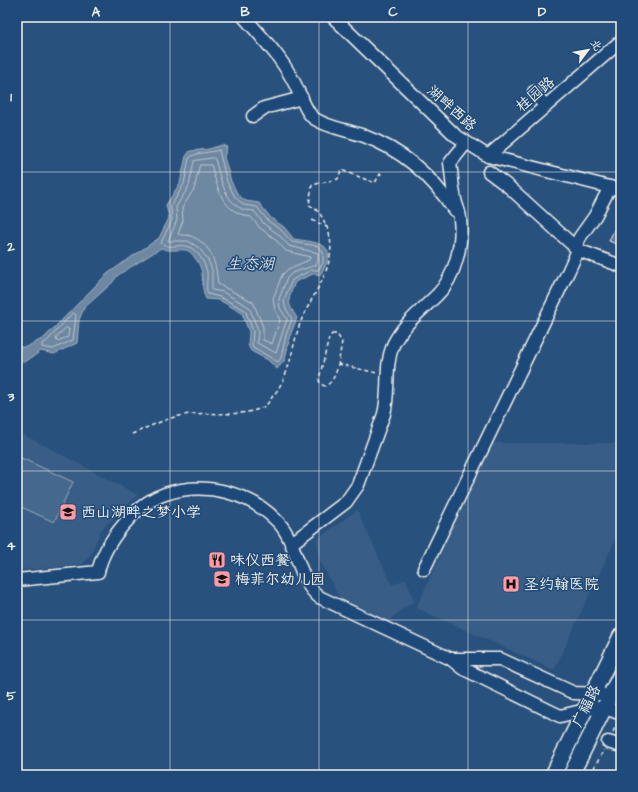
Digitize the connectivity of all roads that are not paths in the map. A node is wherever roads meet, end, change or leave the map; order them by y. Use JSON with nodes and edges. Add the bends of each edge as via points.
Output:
{"nodes":[{"id":1,"x":244,"y":17,"type":"edge"},
{"id":2,"x":333,"y":17,"type":"edge"},
{"id":3,"x":621,"y":41,"type":"edge"},
{"id":4,"x":534,"y":92,"type":"dead end"},
{"id":5,"x":302,"y":98,"type":"junction"},
{"id":6,"x":544,"y":106,"type":"junction"},
{"id":7,"x":253,"y":116,"type":"dead end"},
{"id":8,"x":466,"y":143,"type":"junction"},
{"id":9,"x":488,"y":156,"type":"junction"},
{"id":10,"x":489,"y":172,"type":"dead end"},
{"id":11,"x":616,"y":189,"type":"edge"},
{"id":12,"x":460,"y":219,"type":"junction"},
{"id":13,"x":577,"y":248,"type":"junction"},
{"id":14,"x":621,"y":266,"type":"edge"},
{"id":15,"x":292,"y":543,"type":"junction"},
{"id":16,"x":424,"y":569,"type":"dead end"},
{"id":17,"x":17,"y":580,"type":"edge"},
{"id":18,"x":621,"y":636,"type":"edge"},
{"id":19,"x":452,"y":659,"type":"junction"},
{"id":20,"x":621,"y":674,"type":"edge"},
{"id":21,"x":592,"y":693,"type":"junction"},
{"id":22,"x":612,"y":701,"type":"edge"},
{"id":23,"x":584,"y":710,"type":"junction"},
{"id":24,"x":621,"y":714,"type":"edge"},
{"id":25,"x":608,"y":742,"type":"dead end"},
{"id":26,"x":621,"y":746,"type":"edge"},
{"id":27,"x":553,"y":775,"type":"edge"},
{"id":28,"x":571,"y":775,"type":"edge"}],
"edges":[{"from":1,"to":5,"type":"street","via":[[285,64]]},
{"from":2,"to":8,"type":"street","name":"湖畔西路"},
{"from":3,"to":6,"type":"street","name":"桂园路"},
{"from":4,"to":6,"type":"street"},
{"from":5,"to":7,"type":"street","via":[[264,108]]},
{"from":5,"to":12,"type":"street","via":[[314,118],[386,146],[414,164],[431,179]]},
{"from":6,"to":9,"type":"street","name":"桂园路"},
{"from":8,"to":9,"type":"street","name":"湖畔西路"},
{"from":8,"to":12,"type":"street","via":[[450,163],[454,198]]},
{"from":9,"to":11,"type":"street","name":"湖畔西路"},
{"from":10,"to":13,"type":"street"},
{"from":11,"to":13,"type":"street","via":[[580,237]]},
{"from":12,"to":15,"type":"street","via":[[460,243],[449,279],[438,295],[406,325],[392,350],[387,367],[387,402],[384,414],[358,485],[346,502]]},
{"from":13,"to":14,"type":"street"},
{"from":13,"to":16,"type":"street"},
{"from":15,"to":17,"type":"street","via":[[280,524],[252,501],[229,491],[209,488],[185,490],[164,494],[153,500],[123,525],[107,547],[98,572]]},
{"from":15,"to":19,"type":"street","via":[[306,582],[319,597]]},
{"from":18,"to":21,"type":"main road","name":"广福路"},
{"from":19,"to":21,"type":"street","via":[[500,659],[574,693]]},
{"from":19,"to":23,"type":"street","via":[[462,668],[560,716]]},
{"from":20,"to":22,"type":"main road","name":"广福路"},
{"from":21,"to":22,"type":"street"},
{"from":21,"to":23,"type":"main road","name":"广福路"},
{"from":22,"to":23,"type":"street"},
{"from":22,"to":24,"type":"street"},
{"from":22,"to":28,"type":"main road","name":"广福路"},
{"from":23,"to":27,"type":"main road","name":"广福路"},
{"from":25,"to":26,"type":"street"}]}
